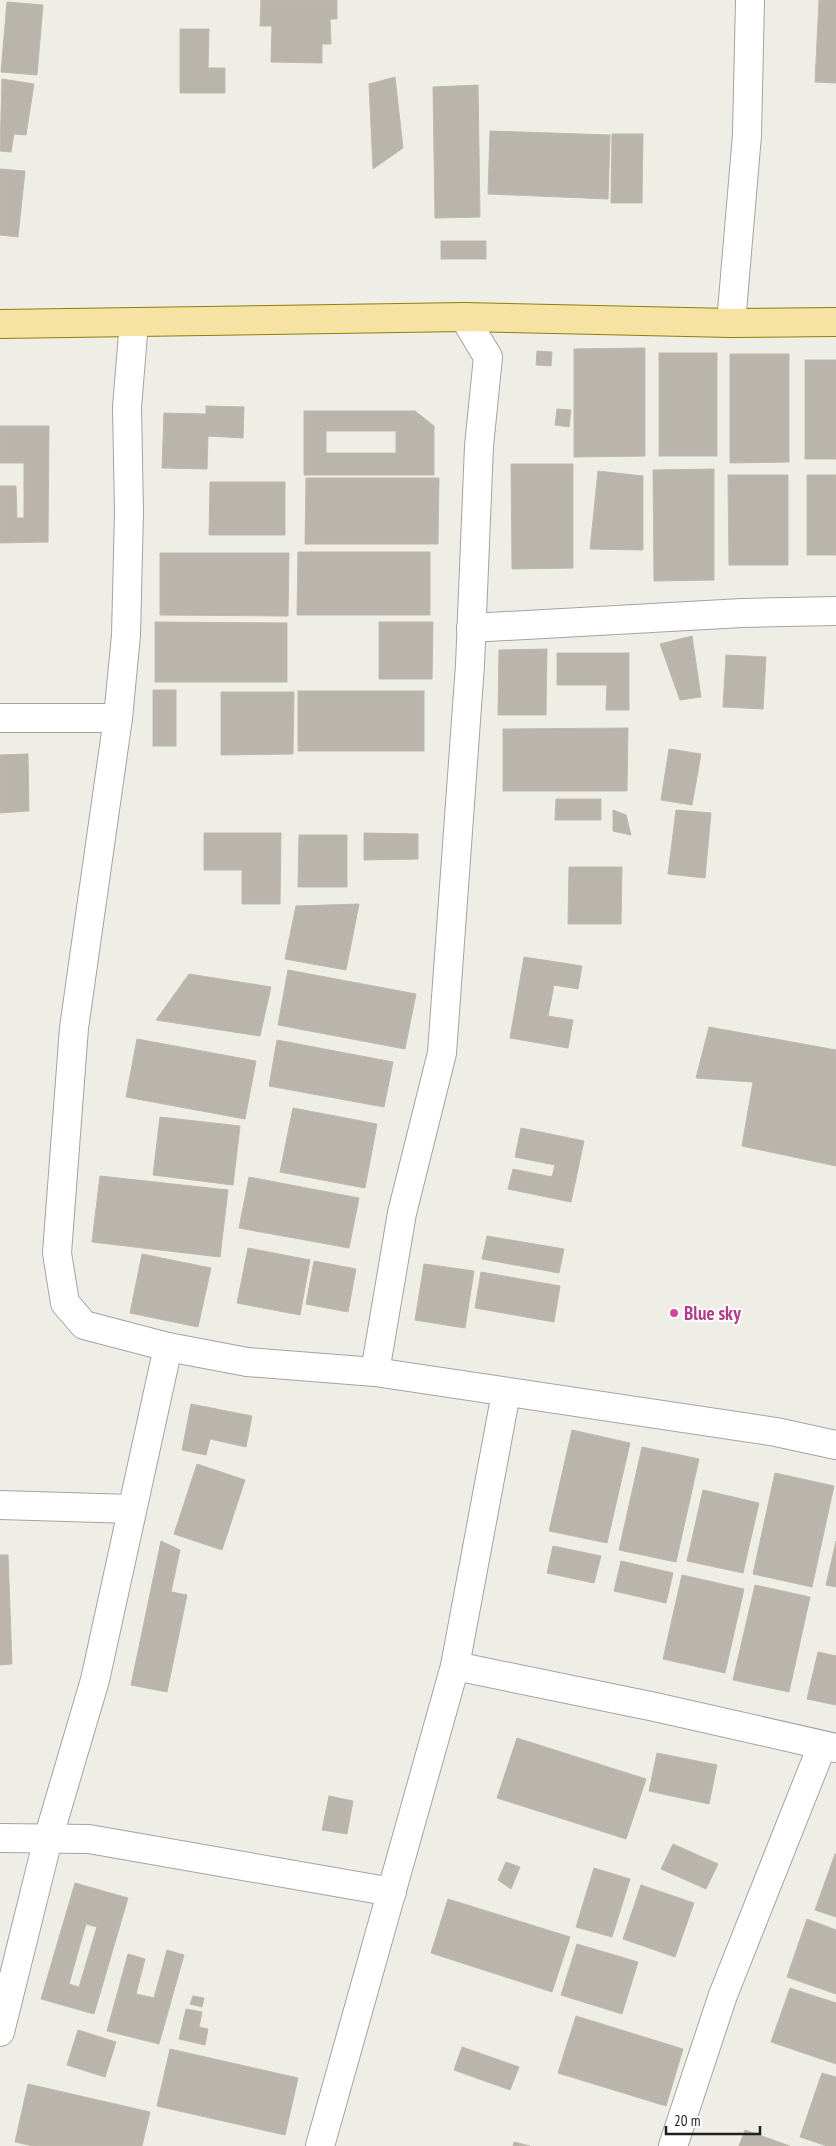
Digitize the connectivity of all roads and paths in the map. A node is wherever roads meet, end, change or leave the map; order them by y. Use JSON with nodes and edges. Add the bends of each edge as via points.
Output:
{"nodes":[{"id":1,"x":750,"y":0,"type":"edge"},
{"id":2,"x":464,"y":317,"type":"junction"},
{"id":3,"x":134,"y":322,"type":"junction"},
{"id":4,"x":836,"y":322,"type":"edge"},
{"id":5,"x":731,"y":323,"type":"junction"},
{"id":6,"x":0,"y":324,"type":"edge"},
{"id":7,"x":836,"y":611,"type":"edge"},
{"id":8,"x":471,"y":628,"type":"junction"},
{"id":9,"x":0,"y":718,"type":"edge"},
{"id":10,"x":118,"y":718,"type":"junction"},
{"id":11,"x":168,"y":1347,"type":"junction"},
{"id":12,"x":375,"y":1372,"type":"junction"},
{"id":13,"x":506,"y":1393,"type":"junction"},
{"id":14,"x":836,"y":1445,"type":"edge"},
{"id":15,"x":0,"y":1505,"type":"edge"},
{"id":16,"x":132,"y":1509,"type":"junction"},
{"id":17,"x":455,"y":1666,"type":"junction"},
{"id":18,"x":829,"y":1747,"type":"edge"},
{"id":19,"x":0,"y":1838,"type":"edge"},
{"id":20,"x":48,"y":1839,"type":"junction"},
{"id":21,"x":392,"y":1892,"type":"junction"},
{"id":22,"x":0,"y":2032,"type":"edge"},
{"id":23,"x":320,"y":2146,"type":"edge"},
{"id":24,"x":672,"y":2146,"type":"edge"}],
"edges":[{"from":1,"to":5,"type":"street","via":[[747,135]]},
{"from":2,"to":3,"type":"main road"},
{"from":2,"to":5,"type":"main road"},
{"from":2,"to":8,"type":"street","via":[[488,357],[479,446]]},
{"from":3,"to":6,"type":"main road"},
{"from":3,"to":10,"type":"street","via":[[127,407],[126,635]]},
{"from":4,"to":5,"type":"main road"},
{"from":7,"to":8,"type":"street"},
{"from":8,"to":12,"type":"street","via":[[442,1052],[402,1213]]},
{"from":9,"to":10,"type":"street"},
{"from":10,"to":11,"type":"street","via":[[74,1028],[57,1252],[65,1304],[84,1325]]},
{"from":11,"to":12,"type":"street","via":[[248,1362]]},
{"from":11,"to":16,"type":"street"},
{"from":12,"to":13,"type":"street"},
{"from":13,"to":14,"type":"street","via":[[776,1432]]},
{"from":13,"to":17,"type":"street"},
{"from":15,"to":16,"type":"street"},
{"from":16,"to":20,"type":"street","via":[[95,1680]]},
{"from":17,"to":18,"type":"street"},
{"from":17,"to":21,"type":"street"},
{"from":18,"to":24,"type":"street","via":[[723,1995]]},
{"from":19,"to":20,"type":"street"},
{"from":20,"to":21,"type":"street","via":[[89,1839]]},
{"from":20,"to":22,"type":"street"},
{"from":21,"to":23,"type":"street"}]}
